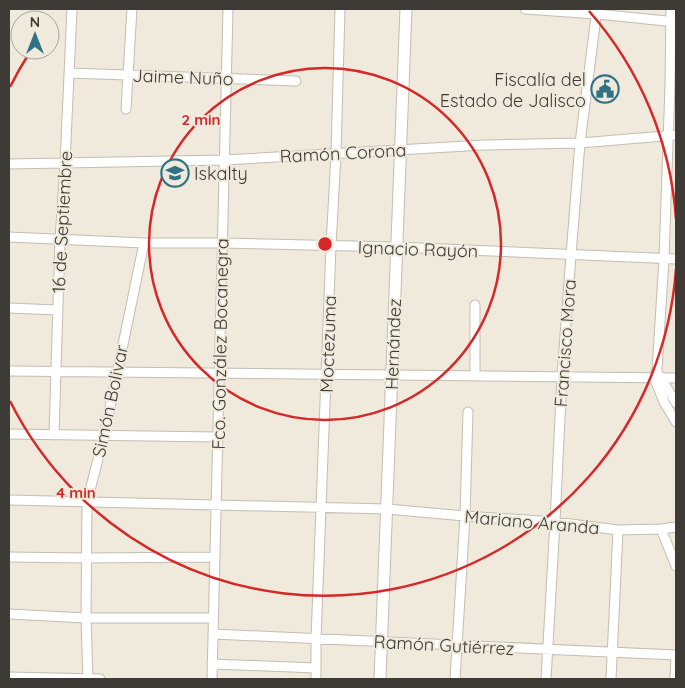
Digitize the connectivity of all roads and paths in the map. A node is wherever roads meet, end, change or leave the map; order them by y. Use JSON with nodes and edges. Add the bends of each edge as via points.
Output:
{"nodes":[{"id":1,"x":72,"y":9,"type":"edge"},
{"id":2,"x":132,"y":9,"type":"edge"},
{"id":3,"x":228,"y":9,"type":"edge"},
{"id":4,"x":340,"y":9,"type":"edge"},
{"id":5,"x":406,"y":9,"type":"edge"},
{"id":6,"x":525,"y":9,"type":"edge"},
{"id":7,"x":671,"y":9,"type":"edge"},
{"id":8,"x":597,"y":11,"type":"edge"},
{"id":9,"x":673,"y":22,"type":"edge"},
{"id":10,"x":69,"y":72,"type":"junction"},
{"id":11,"x":128,"y":75,"type":"junction"},
{"id":12,"x":226,"y":78,"type":"junction"},
{"id":13,"x":296,"y":81,"type":"dead end"},
{"id":14,"x":126,"y":109,"type":"dead end"},
{"id":15,"x":672,"y":135,"type":"edge"},
{"id":16,"x":580,"y":143,"type":"junction"},
{"id":17,"x":400,"y":150,"type":"junction"},
{"id":18,"x":336,"y":154,"type":"junction"},
{"id":19,"x":224,"y":160,"type":"junction"},
{"id":20,"x":65,"y":163,"type":"junction"},
{"id":21,"x":9,"y":164,"type":"edge"},
{"id":22,"x":9,"y":237,"type":"edge"},
{"id":23,"x":60,"y":240,"type":"junction"},
{"id":24,"x":144,"y":242,"type":"junction"},
{"id":25,"x":222,"y":243,"type":"junction"},
{"id":26,"x":332,"y":246,"type":"junction"},
{"id":27,"x":397,"y":247,"type":"junction"},
{"id":28,"x":571,"y":255,"type":"junction"},
{"id":29,"x":664,"y":259,"type":"junction"},
{"id":30,"x":676,"y":259,"type":"edge"},
{"id":31,"x":475,"y":305,"type":"dead end"},
{"id":32,"x":9,"y":308,"type":"edge"},
{"id":33,"x":57,"y":310,"type":"junction"},
{"id":34,"x":9,"y":371,"type":"edge"},
{"id":35,"x":56,"y":372,"type":"junction"},
{"id":36,"x":117,"y":372,"type":"junction"},
{"id":37,"x":219,"y":373,"type":"junction"},
{"id":38,"x":327,"y":374,"type":"junction"},
{"id":39,"x":392,"y":375,"type":"junction"},
{"id":40,"x":657,"y":375,"type":"junction"},
{"id":41,"x":475,"y":376,"type":"junction"},
{"id":42,"x":562,"y":376,"type":"junction"},
{"id":43,"x":676,"y":378,"type":"edge"},
{"id":44,"x":676,"y":403,"type":"edge"},
{"id":45,"x":468,"y":412,"type":"dead end"},
{"id":46,"x":676,"y":422,"type":"edge"},
{"id":47,"x":9,"y":434,"type":"edge"},
{"id":48,"x":54,"y":435,"type":"junction"},
{"id":49,"x":104,"y":436,"type":"junction"},
{"id":50,"x":218,"y":438,"type":"junction"},
{"id":51,"x":9,"y":500,"type":"edge"},
{"id":52,"x":87,"y":502,"type":"junction"},
{"id":53,"x":216,"y":505,"type":"junction"},
{"id":54,"x":322,"y":508,"type":"junction"},
{"id":55,"x":387,"y":509,"type":"junction"},
{"id":56,"x":465,"y":516,"type":"junction"},
{"id":57,"x":555,"y":522,"type":"junction"},
{"id":58,"x":676,"y":527,"type":"edge"},
{"id":59,"x":660,"y":529,"type":"junction"},
{"id":60,"x":618,"y":530,"type":"junction"},
{"id":61,"x":9,"y":557,"type":"edge"},
{"id":62,"x":215,"y":557,"type":"junction"},
{"id":63,"x":86,"y":558,"type":"junction"},
{"id":64,"x":676,"y":566,"type":"edge"},
{"id":65,"x":9,"y":614,"type":"edge"},
{"id":66,"x":86,"y":618,"type":"junction"},
{"id":67,"x":213,"y":618,"type":"junction"},
{"id":68,"x":213,"y":634,"type":"junction"},
{"id":69,"x":316,"y":639,"type":"junction"},
{"id":70,"x":382,"y":642,"type":"junction"},
{"id":71,"x":457,"y":645,"type":"junction"},
{"id":72,"x":548,"y":649,"type":"junction"},
{"id":73,"x":612,"y":652,"type":"junction"},
{"id":74,"x":676,"y":656,"type":"edge"},
{"id":75,"x":212,"y":664,"type":"junction"},
{"id":76,"x":316,"y":668,"type":"junction"},
{"id":77,"x":9,"y":677,"type":"edge"},
{"id":78,"x":88,"y":679,"type":"edge"},
{"id":79,"x":100,"y":679,"type":"edge"},
{"id":80,"x":212,"y":679,"type":"edge"},
{"id":81,"x":316,"y":679,"type":"edge"},
{"id":82,"x":380,"y":679,"type":"edge"},
{"id":83,"x":456,"y":679,"type":"edge"},
{"id":84,"x":546,"y":679,"type":"edge"},
{"id":85,"x":611,"y":679,"type":"edge"},
{"id":86,"x":675,"y":679,"type":"edge"}],
"edges":[{"from":1,"to":10,"type":"street","name":"16 de Septiembre"},
{"from":2,"to":11,"type":"street"},
{"from":3,"to":12,"type":"street","name":"Fco. González Bocanegra"},
{"from":4,"to":18,"type":"street","name":"Moctezuma"},
{"from":5,"to":17,"type":"street","name":"Hernández"},
{"from":6,"to":8,"type":"street"},
{"from":7,"to":9,"type":"street"},
{"from":8,"to":9,"type":"street"},
{"from":8,"to":16,"type":"street","name":"Francisco Mora"},
{"from":9,"to":15,"type":"street"},
{"from":10,"to":11,"type":"street","name":"Jaime Nuño"},
{"from":10,"to":20,"type":"street","name":"16 de Septiembre"},
{"from":11,"to":12,"type":"street","name":"Jaime Nuño"},
{"from":11,"to":14,"type":"street"},
{"from":12,"to":13,"type":"street","name":"Jaime Nuño"},
{"from":12,"to":19,"type":"street","name":"Fco. González Bocanegra"},
{"from":15,"to":16,"type":"street","name":"Ramón Corona"},
{"from":15,"to":29,"type":"street"},
{"from":16,"to":17,"type":"street","name":"Ramón Corona"},
{"from":16,"to":28,"type":"street","name":"Francisco Mora"},
{"from":17,"to":18,"type":"street","name":"Ramón Corona"},
{"from":17,"to":27,"type":"street","name":"Hernández"},
{"from":18,"to":19,"type":"street","name":"Ramón Corona"},
{"from":18,"to":26,"type":"street","name":"Moctezuma"},
{"from":19,"to":20,"type":"street","name":"Ramón Corona"},
{"from":19,"to":25,"type":"street","name":"Fco. González Bocanegra"},
{"from":20,"to":21,"type":"street","name":"Ramón Corona"},
{"from":20,"to":23,"type":"street","name":"16 de Septiembre"},
{"from":22,"to":23,"type":"street","name":"Ignacio Rayón"},
{"from":23,"to":24,"type":"street","name":"Ignacio Rayón"},
{"from":23,"to":33,"type":"street","name":"16 de Septiembre"},
{"from":24,"to":25,"type":"street","name":"Ignacio Rayón"},
{"from":24,"to":36,"type":"street","name":"Simón Bolivar"},
{"from":25,"to":26,"type":"street","name":"Ignacio Rayón"},
{"from":25,"to":37,"type":"street","name":"Fco. González Bocanegra"},
{"from":26,"to":27,"type":"street","name":"Ignacio Rayón"},
{"from":26,"to":38,"type":"street","name":"Moctezuma"},
{"from":27,"to":28,"type":"street","name":"Ignacio Rayón"},
{"from":27,"to":39,"type":"street","name":"Hernández"},
{"from":28,"to":29,"type":"street","name":"Ignacio Rayón"},
{"from":28,"to":42,"type":"street","name":"Francisco Mora"},
{"from":29,"to":30,"type":"street","name":"Ignacio Rayón"},
{"from":29,"to":40,"type":"street"},
{"from":31,"to":41,"type":"street"},
{"from":32,"to":33,"type":"street"},
{"from":33,"to":35,"type":"street","name":"16 de Septiembre"},
{"from":34,"to":35,"type":"street"},
{"from":35,"to":36,"type":"street"},
{"from":35,"to":48,"type":"street","name":"16 de Septiembre"},
{"from":36,"to":37,"type":"street"},
{"from":36,"to":49,"type":"street","name":"Simón Bolivar"},
{"from":37,"to":38,"type":"street"},
{"from":37,"to":50,"type":"street","name":"Fco. González Bocanegra"},
{"from":38,"to":39,"type":"street"},
{"from":38,"to":54,"type":"street","name":"Moctezuma"},
{"from":39,"to":41,"type":"street"},
{"from":39,"to":55,"type":"street","name":"Hernández"},
{"from":40,"to":42,"type":"street"},
{"from":40,"to":43,"type":"street"},
{"from":40,"to":44,"type":"street"},
{"from":40,"to":46,"type":"street","via":[[664,402]]},
{"from":41,"to":42,"type":"street"},
{"from":42,"to":57,"type":"street","name":"Francisco Mora"},
{"from":45,"to":56,"type":"street"},
{"from":47,"to":48,"type":"street"},
{"from":48,"to":49,"type":"street"},
{"from":49,"to":50,"type":"street"},
{"from":49,"to":52,"type":"street","name":"Simón Bolivar"},
{"from":50,"to":53,"type":"street","name":"Fco. González Bocanegra"},
{"from":51,"to":52,"type":"street","name":"Mariano Aranda"},
{"from":52,"to":53,"type":"street","name":"Mariano Aranda"},
{"from":52,"to":63,"type":"street","name":"Simón Bolivar"},
{"from":53,"to":54,"type":"street","name":"Mariano Aranda"},
{"from":53,"to":62,"type":"street","name":"Fco. González Bocanegra"},
{"from":54,"to":55,"type":"street","name":"Mariano Aranda"},
{"from":54,"to":69,"type":"street","name":"Moctezuma"},
{"from":55,"to":56,"type":"street","name":"Mariano Aranda"},
{"from":55,"to":70,"type":"street","name":"Hernández"},
{"from":56,"to":57,"type":"street","name":"Mariano Aranda"},
{"from":56,"to":71,"type":"street"},
{"from":57,"to":60,"type":"street","name":"Mariano Aranda"},
{"from":57,"to":72,"type":"street","name":"Francisco Mora"},
{"from":58,"to":59,"type":"street","name":"Mariano Aranda"},
{"from":59,"to":60,"type":"street","name":"Mariano Aranda"},
{"from":59,"to":64,"type":"street"},
{"from":60,"to":73,"type":"street"},
{"from":61,"to":63,"type":"street"},
{"from":62,"to":63,"type":"street"},
{"from":62,"to":67,"type":"street","name":"Fco. González Bocanegra"},
{"from":63,"to":66,"type":"street","name":"Simón Bolivar"},
{"from":65,"to":66,"type":"street"},
{"from":66,"to":67,"type":"street"},
{"from":66,"to":78,"type":"street","name":"Simón Bolivar"},
{"from":67,"to":68,"type":"street","name":"Fco. González Bocanegra"},
{"from":68,"to":69,"type":"street","name":"Ramón Gutiérrez"},
{"from":68,"to":75,"type":"street","name":"Fco. González Bocanegra"},
{"from":69,"to":70,"type":"street","name":"Ramón Gutiérrez"},
{"from":69,"to":76,"type":"street","name":"Moctezuma"},
{"from":70,"to":71,"type":"street","name":"Ramón Gutiérrez"},
{"from":70,"to":82,"type":"street","name":"Hernández"},
{"from":71,"to":72,"type":"street","name":"Ramón Gutiérrez"},
{"from":71,"to":83,"type":"street"},
{"from":72,"to":73,"type":"street","name":"Ramón Gutiérrez"},
{"from":72,"to":84,"type":"street","name":"Francisco Mora"},
{"from":73,"to":74,"type":"street","name":"Ramón Gutiérrez"},
{"from":73,"to":85,"type":"street"},
{"from":74,"to":86,"type":"street"},
{"from":75,"to":76,"type":"street"},
{"from":75,"to":80,"type":"street","name":"Fco. González Bocanegra"},
{"from":76,"to":81,"type":"street","name":"Moctezuma"},
{"from":77,"to":78,"type":"street"},
{"from":78,"to":79,"type":"street"}]}
